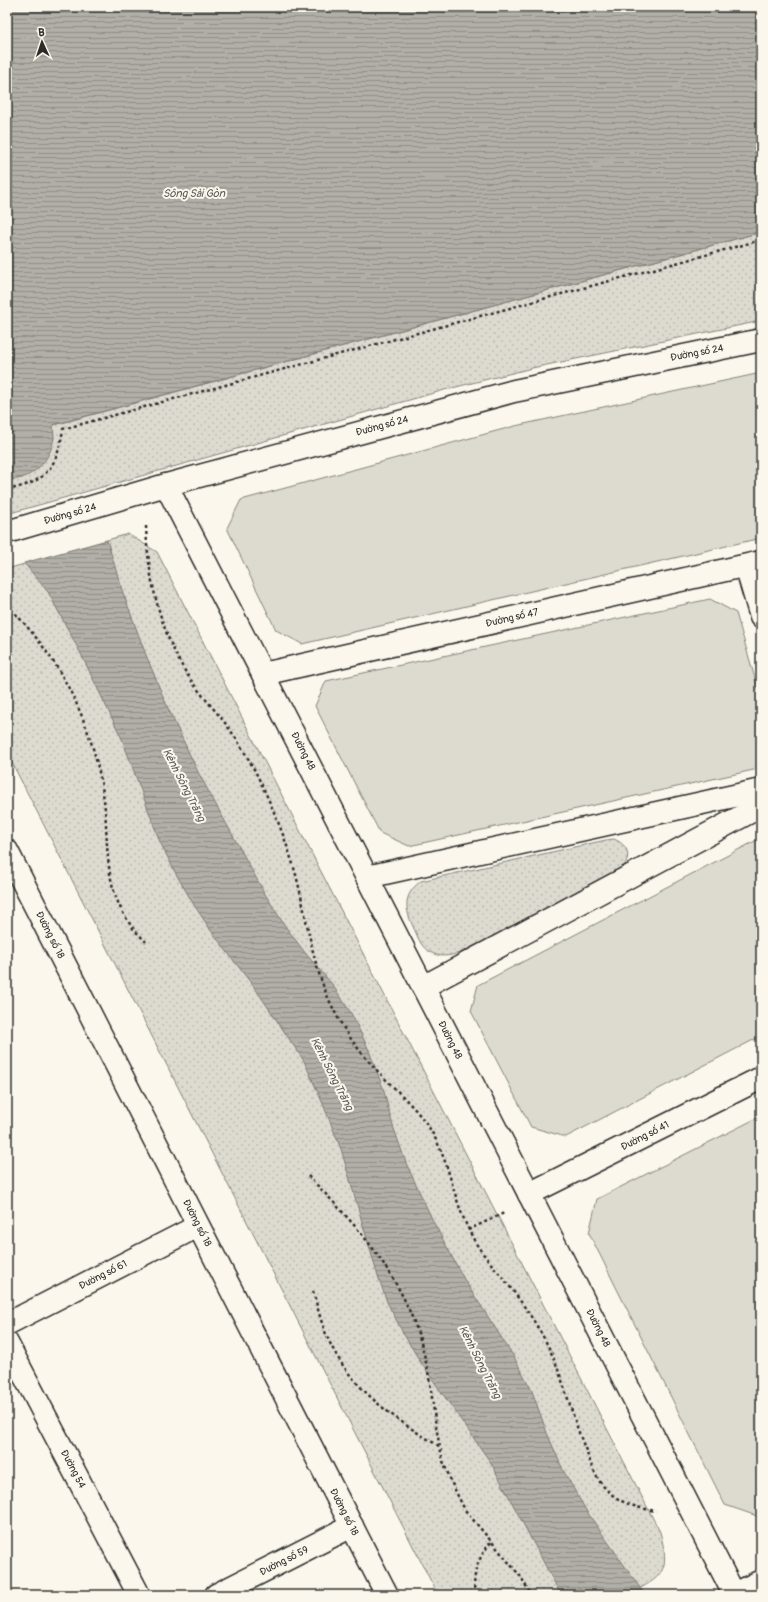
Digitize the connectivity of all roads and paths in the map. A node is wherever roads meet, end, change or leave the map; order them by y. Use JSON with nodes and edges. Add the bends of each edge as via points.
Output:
{"nodes":[{"id":1,"x":761,"y":240,"type":"edge"},
{"id":2,"x":761,"y":340,"type":"edge"},
{"id":3,"x":166,"y":485,"type":"junction"},
{"id":4,"x":7,"y":489,"type":"edge"},
{"id":5,"x":146,"y":526,"type":"dead end"},
{"id":6,"x":7,"y":532,"type":"edge"},
{"id":7,"x":753,"y":564,"type":"edge"},
{"id":8,"x":7,"y":605,"type":"edge"},
{"id":9,"x":761,"y":617,"type":"edge"},
{"id":10,"x":263,"y":674,"type":"junction"},
{"id":11,"x":761,"y":790,"type":"edge"},
{"id":12,"x":761,"y":806,"type":"edge"},
{"id":13,"x":7,"y":851,"type":"edge"},
{"id":14,"x":367,"y":878,"type":"junction"},
{"id":15,"x":146,"y":942,"type":"dead end"},
{"id":16,"x":423,"y":987,"type":"junction"},
{"id":17,"x":761,"y":1078,"type":"edge"},
{"id":18,"x":308,"y":1176,"type":"dead end"},
{"id":19,"x":529,"y":1194,"type":"junction"},
{"id":20,"x":504,"y":1213,"type":"dead end"},
{"id":21,"x":198,"y":1226,"type":"junction"},
{"id":22,"x":468,"y":1230,"type":"junction"},
{"id":23,"x":314,"y":1291,"type":"dead end"},
{"id":24,"x":7,"y":1324,"type":"edge"},
{"id":25,"x":7,"y":1343,"type":"edge"},
{"id":26,"x":440,"y":1447,"type":"junction"},
{"id":27,"x":656,"y":1511,"type":"dead end"},
{"id":28,"x":352,"y":1526,"type":"junction"},
{"id":29,"x":491,"y":1542,"type":"junction"},
{"id":30,"x":761,"y":1581,"type":"edge"},
{"id":31,"x":139,"y":1595,"type":"edge"},
{"id":32,"x":216,"y":1595,"type":"edge"},
{"id":33,"x":387,"y":1595,"type":"edge"},
{"id":34,"x":475,"y":1595,"type":"edge"},
{"id":35,"x":530,"y":1595,"type":"edge"},
{"id":36,"x":733,"y":1595,"type":"edge"}],
"edges":[{"from":1,"to":4,"type":"path","via":[[63,429],[55,461],[46,474],[31,484]]},
{"from":2,"to":3,"type":"street","name":"Đường số 24","via":[[514,391]]},
{"from":3,"to":6,"type":"street","name":"Đường số 24"},
{"from":3,"to":10,"type":"street","name":"Đường 48"},
{"from":5,"to":22,"type":"path","via":[[150,570],[168,635],[192,681],[229,728],[258,776],[291,857],[320,978],[339,1020],[374,1067],[416,1109],[429,1128],[442,1151]]},
{"from":7,"to":9,"type":"street"},
{"from":7,"to":10,"type":"street","name":"Đường số 47"},
{"from":8,"to":15,"type":"path","via":[[64,676],[78,706],[88,731],[103,794],[111,884],[130,925]]},
{"from":10,"to":14,"type":"street","name":"Đường 48"},
{"from":11,"to":14,"type":"street"},
{"from":12,"to":16,"type":"street"},
{"from":13,"to":21,"type":"street","name":"Đường số 18"},
{"from":14,"to":16,"type":"street","name":"Đường 48"},
{"from":16,"to":19,"type":"street","name":"Đường 48"},
{"from":17,"to":19,"type":"street","name":"Đường số 41"},
{"from":18,"to":26,"type":"path","via":[[377,1253],[404,1300],[424,1354]]},
{"from":19,"to":36,"type":"street","name":"Đường 48"},
{"from":20,"to":22,"type":"path"},
{"from":21,"to":24,"type":"street","name":"Đường số 61"},
{"from":21,"to":28,"type":"street","name":"Đường số 18"},
{"from":22,"to":27,"type":"path","via":[[478,1248],[536,1324],[552,1352],[593,1469],[605,1489],[626,1504]]},
{"from":23,"to":26,"type":"path","via":[[330,1344],[344,1367],[385,1411]]},
{"from":25,"to":31,"type":"street","name":"Đường 54"},
{"from":26,"to":29,"type":"path","via":[[445,1467],[465,1510]]},
{"from":28,"to":32,"type":"street","name":"Đường số 59"},
{"from":28,"to":33,"type":"street","name":"Đường số 18"},
{"from":29,"to":34,"type":"path","via":[[477,1564],[474,1574]]},
{"from":29,"to":35,"type":"path","via":[[521,1577]]},
{"from":30,"to":36,"type":"street"}]}
